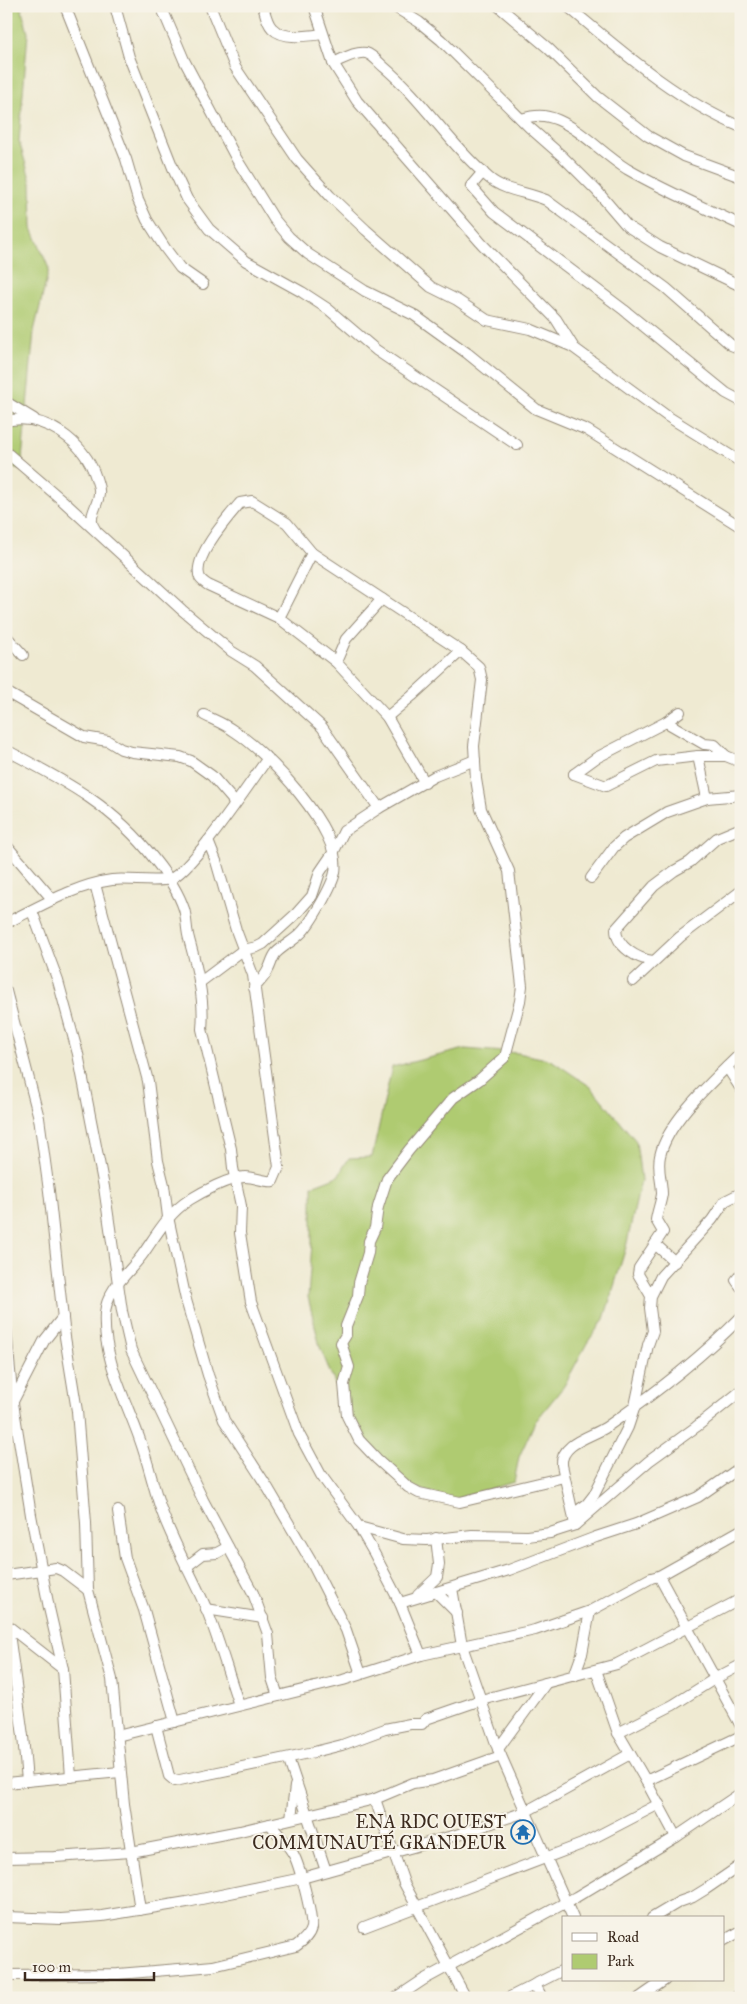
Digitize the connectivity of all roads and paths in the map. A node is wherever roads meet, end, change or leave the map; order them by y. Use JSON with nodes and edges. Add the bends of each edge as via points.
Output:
{"nodes":[{"id":1,"x":65,"y":6,"type":"edge"},
{"id":2,"x":115,"y":6,"type":"edge"},
{"id":3,"x":162,"y":6,"type":"edge"},
{"id":4,"x":210,"y":6,"type":"edge"},
{"id":5,"x":263,"y":6,"type":"edge"},
{"id":6,"x":314,"y":6,"type":"edge"},
{"id":7,"x":393,"y":6,"type":"edge"},
{"id":8,"x":498,"y":6,"type":"edge"},
{"id":9,"x":567,"y":6,"type":"edge"},
{"id":10,"x":322,"y":34,"type":"junction"},
{"id":11,"x":334,"y":63,"type":"junction"},
{"id":12,"x":521,"y":120,"type":"junction"},
{"id":13,"x":741,"y":127,"type":"edge"},
{"id":14,"x":483,"y":172,"type":"junction"},
{"id":15,"x":741,"y":178,"type":"edge"},
{"id":16,"x":741,"y":225,"type":"edge"},
{"id":17,"x":203,"y":284,"type":"dead end"},
{"id":18,"x":741,"y":286,"type":"edge"},
{"id":19,"x":574,"y":348,"type":"junction"},
{"id":20,"x":741,"y":349,"type":"edge"},
{"id":21,"x":6,"y":402,"type":"edge"},
{"id":22,"x":741,"y":402,"type":"edge"},
{"id":23,"x":34,"y":420,"type":"junction"},
{"id":24,"x":6,"y":421,"type":"edge"},
{"id":25,"x":517,"y":445,"type":"dead end"},
{"id":26,"x":6,"y":452,"type":"edge"},
{"id":27,"x":741,"y":462,"type":"edge"},
{"id":28,"x":741,"y":527,"type":"edge"},
{"id":29,"x":104,"y":539,"type":"junction"},
{"id":30,"x":312,"y":553,"type":"junction"},
{"id":31,"x":382,"y":599,"type":"junction"},
{"id":32,"x":279,"y":618,"type":"junction"},
{"id":33,"x":6,"y":636,"type":"edge"},
{"id":34,"x":461,"y":651,"type":"junction"},
{"id":35,"x":23,"y":655,"type":"dead end"},
{"id":36,"x":336,"y":662,"type":"junction"},
{"id":37,"x":6,"y":692,"type":"edge"},
{"id":38,"x":680,"y":712,"type":"dead end"},
{"id":39,"x":204,"y":715,"type":"dead end"},
{"id":40,"x":387,"y":717,"type":"junction"},
{"id":41,"x":666,"y":722,"type":"junction"},
{"id":42,"x":6,"y":750,"type":"edge"},
{"id":43,"x":698,"y":756,"type":"junction"},
{"id":44,"x":726,"y":756,"type":"junction"},
{"id":45,"x":268,"y":758,"type":"junction"},
{"id":46,"x":475,"y":760,"type":"junction"},
{"id":47,"x":741,"y":762,"type":"edge"},
{"id":48,"x":425,"y":783,"type":"junction"},
{"id":49,"x":741,"y":795,"type":"edge"},
{"id":50,"x":706,"y":798,"type":"junction"},
{"id":51,"x":234,"y":805,"type":"junction"},
{"id":52,"x":379,"y":808,"type":"junction"},
{"id":53,"x":741,"y":828,"type":"edge"},
{"id":54,"x":208,"y":841,"type":"junction"},
{"id":55,"x":6,"y":845,"type":"edge"},
{"id":56,"x":333,"y":853,"type":"junction"},
{"id":57,"x":591,"y":878,"type":"dead end"},
{"id":58,"x":170,"y":879,"type":"junction"},
{"id":59,"x":95,"y":884,"type":"junction"},
{"id":60,"x":741,"y":891,"type":"edge"},
{"id":61,"x":53,"y":900,"type":"junction"},
{"id":62,"x":32,"y":911,"type":"junction"},
{"id":63,"x":6,"y":923,"type":"edge"},
{"id":64,"x":243,"y":950,"type":"junction"},
{"id":65,"x":653,"y":961,"type":"junction"},
{"id":66,"x":633,"y":982,"type":"dead end"},
{"id":67,"x":199,"y":983,"type":"junction"},
{"id":68,"x":254,"y":988,"type":"junction"},
{"id":69,"x":6,"y":991,"type":"edge"},
{"id":70,"x":741,"y":1053,"type":"edge"},
{"id":71,"x":727,"y":1067,"type":"junction"},
{"id":72,"x":741,"y":1089,"type":"edge"},
{"id":73,"x":235,"y":1178,"type":"junction"},
{"id":74,"x":741,"y":1193,"type":"edge"},
{"id":75,"x":168,"y":1218,"type":"junction"},
{"id":76,"x":655,"y":1244,"type":"junction"},
{"id":77,"x":675,"y":1262,"type":"junction"},
{"id":78,"x":741,"y":1274,"type":"edge"},
{"id":79,"x":117,"y":1284,"type":"junction"},
{"id":80,"x":741,"y":1287,"type":"edge"},
{"id":81,"x":652,"y":1296,"type":"junction"},
{"id":82,"x":63,"y":1317,"type":"junction"},
{"id":83,"x":741,"y":1317,"type":"edge"},
{"id":84,"x":6,"y":1328,"type":"edge"},
{"id":85,"x":741,"y":1392,"type":"edge"},
{"id":86,"x":13,"y":1403,"type":"junction"},
{"id":87,"x":635,"y":1406,"type":"junction"},
{"id":88,"x":6,"y":1415,"type":"edge"},
{"id":89,"x":738,"y":1469,"type":"edge"},
{"id":90,"x":564,"y":1477,"type":"junction"},
{"id":91,"x":741,"y":1481,"type":"edge"},
{"id":92,"x":118,"y":1511,"type":"dead end"},
{"id":93,"x":574,"y":1520,"type":"junction"},
{"id":94,"x":359,"y":1527,"type":"junction"},
{"id":95,"x":741,"y":1530,"type":"edge"},
{"id":96,"x":436,"y":1538,"type":"junction"},
{"id":97,"x":228,"y":1547,"type":"junction"},
{"id":98,"x":186,"y":1567,"type":"junction"},
{"id":99,"x":43,"y":1569,"type":"junction"},
{"id":100,"x":6,"y":1575,"type":"edge"},
{"id":101,"x":659,"y":1576,"type":"junction"},
{"id":102,"x":452,"y":1588,"type":"junction"},
{"id":103,"x":88,"y":1590,"type":"junction"},
{"id":104,"x":436,"y":1592,"type":"junction"},
{"id":105,"x":416,"y":1598,"type":"junction"},
{"id":106,"x":741,"y":1599,"type":"edge"},
{"id":107,"x":400,"y":1603,"type":"junction"},
{"id":108,"x":206,"y":1608,"type":"junction"},
{"id":109,"x":590,"y":1611,"type":"junction"},
{"id":110,"x":457,"y":1613,"type":"junction"},
{"id":111,"x":264,"y":1618,"type":"junction"},
{"id":112,"x":7,"y":1625,"type":"edge"},
{"id":113,"x":687,"y":1627,"type":"junction"},
{"id":114,"x":462,"y":1646,"type":"junction"},
{"id":115,"x":421,"y":1655,"type":"junction"},
{"id":116,"x":741,"y":1665,"type":"edge"},
{"id":117,"x":63,"y":1669,"type":"junction"},
{"id":118,"x":596,"y":1670,"type":"junction"},
{"id":119,"x":361,"y":1674,"type":"junction"},
{"id":120,"x":574,"y":1676,"type":"junction"},
{"id":121,"x":716,"y":1678,"type":"junction"},
{"id":122,"x":546,"y":1683,"type":"junction"},
{"id":123,"x":278,"y":1696,"type":"junction"},
{"id":124,"x":481,"y":1700,"type":"junction"},
{"id":125,"x":239,"y":1705,"type":"junction"},
{"id":126,"x":175,"y":1722,"type":"junction"},
{"id":127,"x":156,"y":1726,"type":"junction"},
{"id":128,"x":741,"y":1726,"type":"edge"},
{"id":129,"x":618,"y":1733,"type":"junction"},
{"id":130,"x":118,"y":1736,"type":"junction"},
{"id":131,"x":741,"y":1736,"type":"edge"},
{"id":132,"x":499,"y":1752,"type":"junction"},
{"id":133,"x":630,"y":1754,"type":"junction"},
{"id":134,"x":288,"y":1758,"type":"junction"},
{"id":135,"x":120,"y":1772,"type":"junction"},
{"id":136,"x":71,"y":1777,"type":"junction"},
{"id":137,"x":27,"y":1780,"type":"junction"},
{"id":138,"x":646,"y":1781,"type":"junction"},
{"id":139,"x":296,"y":1782,"type":"junction"},
{"id":140,"x":6,"y":1783,"type":"edge"},
{"id":141,"x":741,"y":1793,"type":"edge"},
{"id":142,"x":374,"y":1799,"type":"junction"},
{"id":143,"x":659,"y":1804,"type":"junction"},
{"id":144,"x":525,"y":1812,"type":"junction"},
{"id":145,"x":306,"y":1814,"type":"junction"},
{"id":146,"x":291,"y":1818,"type":"junction"},
{"id":147,"x":270,"y":1824,"type":"junction"},
{"id":148,"x":676,"y":1837,"type":"junction"},
{"id":149,"x":131,"y":1852,"type":"junction"},
{"id":150,"x":393,"y":1852,"type":"junction"},
{"id":151,"x":6,"y":1858,"type":"edge"},
{"id":152,"x":546,"y":1859,"type":"junction"},
{"id":153,"x":741,"y":1865,"type":"edge"},
{"id":154,"x":326,"y":1871,"type":"junction"},
{"id":155,"x":302,"y":1878,"type":"junction"},
{"id":156,"x":571,"y":1899,"type":"junction"},
{"id":157,"x":417,"y":1906,"type":"junction"},
{"id":158,"x":140,"y":1910,"type":"junction"},
{"id":159,"x":574,"y":1916,"type":"edge"},
{"id":160,"x":655,"y":1916,"type":"edge"},
{"id":161,"x":6,"y":1917,"type":"edge"},
{"id":162,"x":364,"y":1927,"type":"dead end"},
{"id":163,"x":741,"y":1931,"type":"edge"},
{"id":164,"x":724,"y":1940,"type":"edge"},
{"id":165,"x":450,"y":1966,"type":"junction"},
{"id":166,"x":562,"y":1970,"type":"edge"},
{"id":167,"x":6,"y":1975,"type":"edge"},
{"id":168,"x":661,"y":1982,"type":"edge"},
{"id":169,"x":535,"y":1984,"type":"junction"},
{"id":170,"x":741,"y":1993,"type":"edge"},
{"id":171,"x":396,"y":1998,"type":"edge"},
{"id":172,"x":466,"y":1998,"type":"edge"},
{"id":173,"x":508,"y":1998,"type":"edge"},
{"id":174,"x":542,"y":1998,"type":"edge"},
{"id":175,"x":639,"y":1998,"type":"edge"},
{"id":176,"x":734,"y":1998,"type":"edge"}],
"edges":[{"from":1,"to":17,"type":"street","via":[[147,220],[180,268]]},
{"from":2,"to":25,"type":"street","via":[[129,57],[175,173],[187,199],[209,229],[246,261],[328,309],[376,350]]},
{"from":3,"to":28,"type":"street","via":[[184,60],[222,134],[274,219],[308,254],[365,291],[414,315],[467,353],[536,410],[587,430]]},
{"from":4,"to":19,"type":"street","via":[[235,67],[297,159],[359,224],[431,287],[487,320],[530,329]]},
{"from":5,"to":10,"type":"street","via":[[271,28],[278,33]]},
{"from":6,"to":10,"type":"street"},
{"from":7,"to":12,"type":"street","via":[[441,40]]},
{"from":8,"to":15,"type":"street","via":[[548,48],[598,97],[648,136],[666,148]]},
{"from":9,"to":13,"type":"street","via":[[666,85]]},
{"from":10,"to":11,"type":"street"},
{"from":11,"to":14,"type":"street","via":[[367,53],[394,75]]},
{"from":11,"to":19,"type":"street","via":[[356,101],[482,244],[556,319]]},
{"from":12,"to":16,"type":"street","via":[[544,115],[562,122],[626,168]]},
{"from":12,"to":18,"type":"street","via":[[562,156],[628,226],[660,247]]},
{"from":14,"to":20,"type":"street","via":[[502,185],[546,200],[666,288],[732,345]]},
{"from":14,"to":22,"type":"street","via":[[471,186],[494,212]]},
{"from":19,"to":27,"type":"street","via":[[666,416]]},
{"from":21,"to":23,"type":"street"},
{"from":23,"to":24,"type":"street","via":[[18,418]]},
{"from":23,"to":29,"type":"street","via":[[54,428],[80,448],[93,467],[100,492],[91,517],[92,524]]},
{"from":26,"to":29,"type":"street"},
{"from":29,"to":52,"type":"street","via":[[182,610],[231,651],[255,666],[322,727]]},
{"from":30,"to":31,"type":"street"},
{"from":30,"to":32,"type":"street"},
{"from":30,"to":32,"type":"street","via":[[287,523],[252,501],[240,503],[213,536],[198,572],[201,580]]},
{"from":31,"to":34,"type":"street"},
{"from":31,"to":36,"type":"street","via":[[346,639]]},
{"from":32,"to":36,"type":"street"},
{"from":33,"to":35,"type":"street"},
{"from":34,"to":40,"type":"street"},
{"from":34,"to":46,"type":"street","via":[[479,668],[482,680]]},
{"from":36,"to":40,"type":"street"},
{"from":37,"to":51,"type":"street","via":[[84,737],[108,741],[132,752],[180,757],[191,762],[212,776]]},
{"from":38,"to":41,"type":"street"},
{"from":39,"to":45,"type":"street","via":[[233,730]]},
{"from":40,"to":48,"type":"street"},
{"from":41,"to":43,"type":"street","via":[[596,758],[574,774],[610,786],[656,761]]},
{"from":41,"to":44,"type":"street","via":[[704,744],[715,745]]},
{"from":42,"to":58,"type":"street","via":[[94,800],[140,841]]},
{"from":43,"to":44,"type":"street"},
{"from":43,"to":50,"type":"street"},
{"from":44,"to":47,"type":"street"},
{"from":45,"to":51,"type":"street"},
{"from":45,"to":56,"type":"street","via":[[306,802],[325,831]]},
{"from":46,"to":48,"type":"street"},
{"from":46,"to":90,"type":"street","via":[[481,809],[509,871],[522,986],[520,1001],[505,1057],[453,1098],[387,1179],[375,1228],[368,1241],[358,1296],[342,1343],[349,1367],[344,1384],[346,1413],[359,1440],[408,1487],[419,1493],[460,1502]]},
{"from":48,"to":52,"type":"street"},
{"from":49,"to":50,"type":"street"},
{"from":50,"to":57,"type":"street","via":[[667,812],[624,838]]},
{"from":51,"to":54,"type":"street"},
{"from":52,"to":56,"type":"street","via":[[344,831]]},
{"from":53,"to":65,"type":"street","via":[[717,838],[690,862],[654,886],[616,929],[618,939],[633,954],[642,960]]},
{"from":54,"to":58,"type":"street"},
{"from":54,"to":64,"type":"street"},
{"from":55,"to":61,"type":"street"},
{"from":56,"to":64,"type":"street","via":[[321,870],[310,899],[263,944]]},
{"from":56,"to":68,"type":"street","via":[[335,872],[315,916],[300,935],[276,954],[268,971]]},
{"from":58,"to":59,"type":"street","via":[[114,880]]},
{"from":58,"to":67,"type":"street","via":[[184,909]]},
{"from":59,"to":61,"type":"street"},
{"from":59,"to":75,"type":"street","via":[[148,1081]]},
{"from":60,"to":65,"type":"street"},
{"from":61,"to":62,"type":"street"},
{"from":62,"to":63,"type":"street"},
{"from":62,"to":79,"type":"street","via":[[58,981],[78,1054],[104,1187]]},
{"from":64,"to":67,"type":"street"},
{"from":64,"to":68,"type":"street","via":[[251,967]]},
{"from":65,"to":66,"type":"street"},
{"from":67,"to":73,"type":"street","via":[[202,1029],[226,1120]]},
{"from":68,"to":73,"type":"street","via":[[279,1167],[276,1178],[270,1182],[258,1177]]},
{"from":69,"to":82,"type":"street","via":[[39,1118]]},
{"from":70,"to":71,"type":"street"},
{"from":71,"to":72,"type":"street"},
{"from":71,"to":76,"type":"street","via":[[691,1105],[666,1138],[659,1160],[662,1193],[656,1220],[663,1232]]},
{"from":73,"to":75,"type":"street","via":[[189,1200]]},
{"from":73,"to":94,"type":"street","via":[[241,1206],[240,1233],[254,1310],[304,1446]]},
{"from":74,"to":77,"type":"street","via":[[725,1202]]},
{"from":75,"to":79,"type":"street","via":[[146,1251]]},
{"from":75,"to":119,"type":"street","via":[[190,1316],[222,1416],[312,1562],[346,1630]]},
{"from":76,"to":77,"type":"street"},
{"from":76,"to":81,"type":"street","via":[[638,1274]]},
{"from":77,"to":81,"type":"street","via":[[661,1276]]},
{"from":78,"to":80,"type":"street","via":[[736,1280]]},
{"from":79,"to":97,"type":"street","via":[[133,1354]]},
{"from":79,"to":98,"type":"street","via":[[105,1311],[109,1348],[161,1510]]},
{"from":81,"to":87,"type":"street","via":[[653,1331]]},
{"from":82,"to":86,"type":"street","via":[[44,1341]]},
{"from":82,"to":103,"type":"street","via":[[77,1411]]},
{"from":83,"to":87,"type":"street","via":[[692,1364]]},
{"from":84,"to":86,"type":"street"},
{"from":85,"to":93,"type":"street"},
{"from":86,"to":88,"type":"street"},
{"from":86,"to":99,"type":"street"},
{"from":87,"to":90,"type":"street","via":[[565,1452],[561,1457]]},
{"from":87,"to":93,"type":"street","via":[[617,1452],[598,1488]]},
{"from":89,"to":91,"type":"street"},
{"from":89,"to":102,"type":"street","via":[[698,1498],[636,1524]]},
{"from":90,"to":93,"type":"street"},
{"from":92,"to":126,"type":"street","via":[[126,1558]]},
{"from":93,"to":96,"type":"street","via":[[550,1532],[527,1536]]},
{"from":94,"to":96,"type":"street","via":[[403,1539]]},
{"from":94,"to":107,"type":"street"},
{"from":95,"to":101,"type":"street"},
{"from":96,"to":105,"type":"street","via":[[440,1564],[437,1577]]},
{"from":97,"to":98,"type":"street","via":[[217,1553],[203,1554]]},
{"from":97,"to":111,"type":"street"},
{"from":98,"to":108,"type":"street"},
{"from":99,"to":100,"type":"street"},
{"from":99,"to":103,"type":"street","via":[[63,1571]]},
{"from":99,"to":117,"type":"street","via":[[48,1608]]},
{"from":101,"to":109,"type":"street"},
{"from":101,"to":113,"type":"street"},
{"from":102,"to":104,"type":"street"},
{"from":102,"to":110,"type":"street"},
{"from":103,"to":130,"type":"street","via":[[112,1679]]},
{"from":104,"to":105,"type":"street"},
{"from":104,"to":110,"type":"street"},
{"from":105,"to":107,"type":"street"},
{"from":106,"to":113,"type":"street"},
{"from":107,"to":115,"type":"street"},
{"from":108,"to":111,"type":"street"},
{"from":108,"to":125,"type":"street"},
{"from":109,"to":114,"type":"street","via":[[535,1630]]},
{"from":109,"to":120,"type":"street","via":[[582,1654]]},
{"from":110,"to":114,"type":"street"},
{"from":111,"to":123,"type":"street","via":[[270,1643],[272,1678]]},
{"from":112,"to":117,"type":"street"},
{"from":112,"to":137,"type":"street"},
{"from":113,"to":118,"type":"street","via":[[623,1661]]},
{"from":113,"to":121,"type":"street"},
{"from":114,"to":115,"type":"street"},
{"from":114,"to":124,"type":"street"},
{"from":115,"to":119,"type":"street"},
{"from":116,"to":121,"type":"street"},
{"from":117,"to":136,"type":"street"},
{"from":118,"to":120,"type":"street"},
{"from":118,"to":129,"type":"street"},
{"from":119,"to":123,"type":"street"},
{"from":120,"to":122,"type":"street"},
{"from":121,"to":128,"type":"street"},
{"from":121,"to":129,"type":"street","via":[[673,1705]]},
{"from":122,"to":124,"type":"street"},
{"from":122,"to":132,"type":"street"},
{"from":123,"to":125,"type":"street"},
{"from":124,"to":132,"type":"street"},
{"from":124,"to":134,"type":"street","via":[[426,1719],[422,1724],[385,1729],[342,1745]]},
{"from":125,"to":126,"type":"street"},
{"from":126,"to":127,"type":"street"},
{"from":127,"to":130,"type":"street"},
{"from":127,"to":134,"type":"street","via":[[168,1776],[175,1780]]},
{"from":129,"to":133,"type":"street"},
{"from":130,"to":135,"type":"street"},
{"from":131,"to":138,"type":"street"},
{"from":132,"to":142,"type":"street","via":[[433,1780],[414,1783]]},
{"from":132,"to":144,"type":"street"},
{"from":133,"to":138,"type":"street"},
{"from":133,"to":144,"type":"street"},
{"from":134,"to":139,"type":"street"},
{"from":135,"to":136,"type":"street"},
{"from":135,"to":149,"type":"street"},
{"from":136,"to":137,"type":"street"},
{"from":137,"to":140,"type":"street"},
{"from":138,"to":143,"type":"street"},
{"from":139,"to":145,"type":"street"},
{"from":139,"to":146,"type":"street"},
{"from":141,"to":148,"type":"street"},
{"from":142,"to":145,"type":"street"},
{"from":142,"to":150,"type":"street"},
{"from":143,"to":148,"type":"street"},
{"from":143,"to":152,"type":"street"},
{"from":144,"to":150,"type":"street"},
{"from":144,"to":152,"type":"street"},
{"from":145,"to":146,"type":"street"},
{"from":145,"to":154,"type":"street"},
{"from":146,"to":147,"type":"street"},
{"from":147,"to":149,"type":"street"},
{"from":147,"to":155,"type":"street","via":[[292,1851]]},
{"from":148,"to":156,"type":"street"},
{"from":149,"to":151,"type":"street"},
{"from":149,"to":158,"type":"street"},
{"from":150,"to":154,"type":"street"},
{"from":150,"to":157,"type":"street","via":[[404,1883]]},
{"from":152,"to":156,"type":"street"},
{"from":152,"to":157,"type":"street"},
{"from":153,"to":160,"type":"street","via":[[700,1893]]},
{"from":154,"to":155,"type":"street"},
{"from":155,"to":158,"type":"street"},
{"from":155,"to":167,"type":"street","via":[[312,1925],[304,1941],[289,1948],[213,1966],[118,1974]]},
{"from":156,"to":159,"type":"street"},
{"from":156,"to":165,"type":"street"},
{"from":157,"to":162,"type":"street"},
{"from":157,"to":165,"type":"street"},
{"from":158,"to":161,"type":"street","via":[[71,1919]]},
{"from":163,"to":164,"type":"street"},
{"from":165,"to":171,"type":"street"},
{"from":165,"to":172,"type":"street"},
{"from":166,"to":169,"type":"street"},
{"from":168,"to":175,"type":"street"},
{"from":169,"to":173,"type":"street"},
{"from":169,"to":174,"type":"street"},
{"from":170,"to":176,"type":"street"}]}
